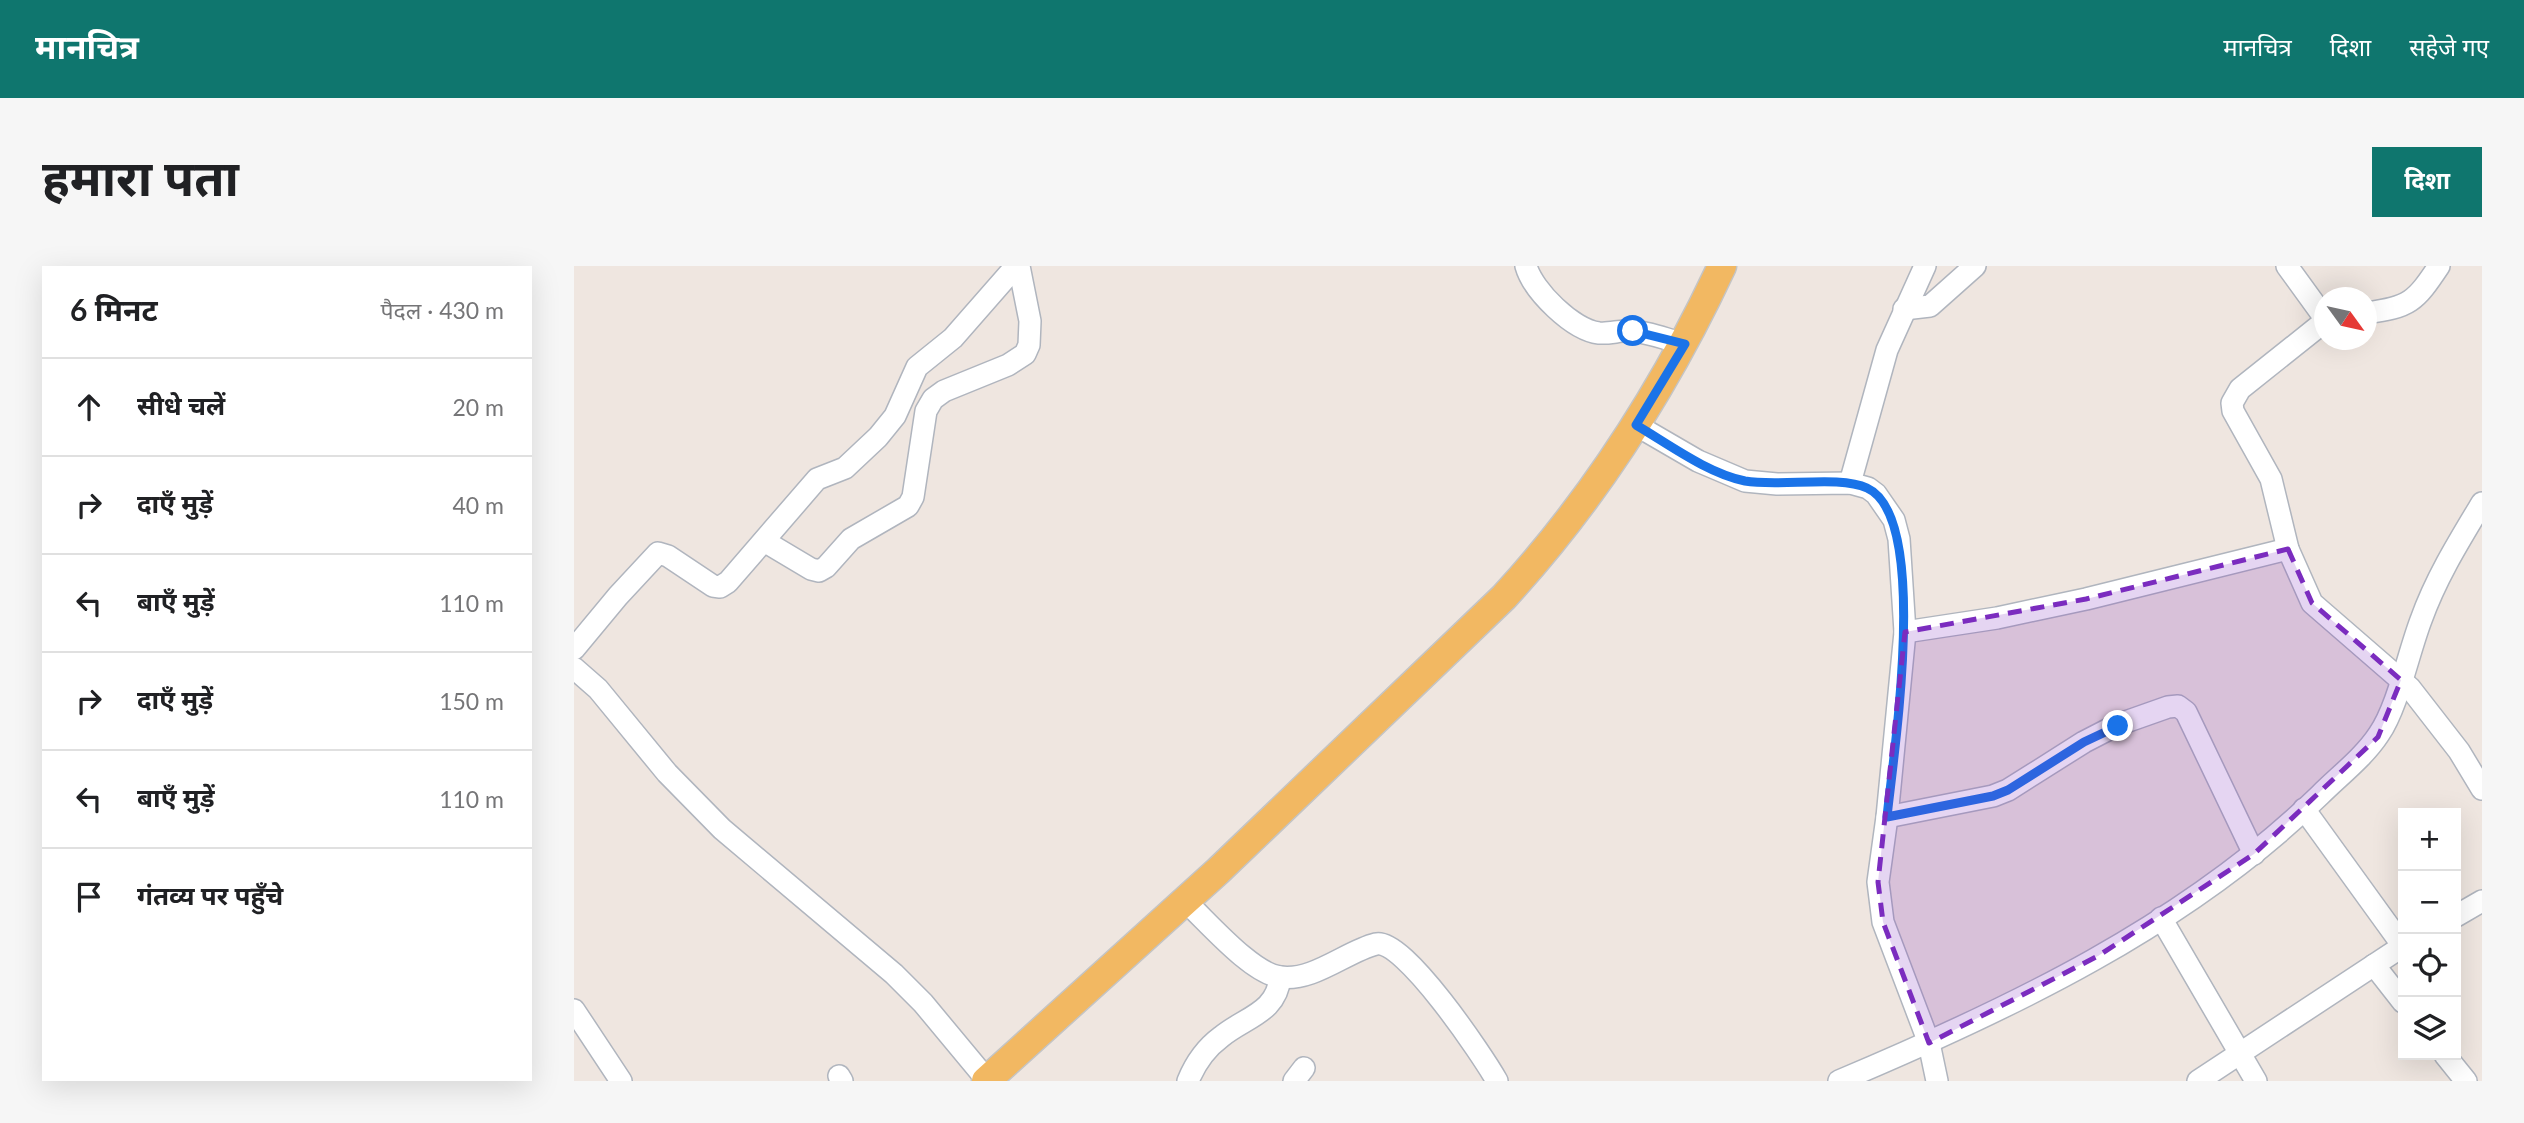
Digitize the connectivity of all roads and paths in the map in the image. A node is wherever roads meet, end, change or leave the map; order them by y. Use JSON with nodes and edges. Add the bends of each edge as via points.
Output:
{"nodes":[{"id":1,"x":1017,"y":266,"type":"edge"},
{"id":2,"x":1526,"y":266,"type":"edge"},
{"id":3,"x":1722,"y":266,"type":"edge"},
{"id":4,"x":1925,"y":266,"type":"edge"},
{"id":5,"x":1975,"y":266,"type":"edge"},
{"id":6,"x":2287,"y":266,"type":"edge"},
{"id":7,"x":2438,"y":266,"type":"edge"},
{"id":8,"x":2314,"y":302,"type":"edge"},
{"id":9,"x":1904,"y":309,"type":"junction"},
{"id":10,"x":2377,"y":311,"type":"edge"},
{"id":11,"x":2314,"y":331,"type":"edge"},
{"id":12,"x":1685,"y":344,"type":"junction"},
{"id":13,"x":912,"y":377,"type":"junction"},
{"id":14,"x":926,"y":411,"type":"junction"},
{"id":15,"x":1636,"y":425,"type":"junction"},
{"id":16,"x":1850,"y":483,"type":"junction"},
{"id":17,"x":2482,"y":503,"type":"edge"},
{"id":18,"x":764,"y":541,"type":"junction"},
{"id":19,"x":2288,"y":549,"type":"junction"},
{"id":20,"x":1905,"y":632,"type":"junction"},
{"id":21,"x":574,"y":649,"type":"edge"},
{"id":22,"x":574,"y":668,"type":"edge"},
{"id":23,"x":2400,"y":680,"type":"junction"},
{"id":24,"x":2482,"y":789,"type":"edge"},
{"id":25,"x":2305,"y":809,"type":"junction"},
{"id":26,"x":1887,"y":817,"type":"junction"},
{"id":27,"x":2254,"y":854,"type":"junction"},
{"id":28,"x":1189,"y":897,"type":"junction"},
{"id":29,"x":2482,"y":901,"type":"edge"},
{"id":30,"x":2461,"y":913,"type":"edge"},
{"id":31,"x":2161,"y":918,"type":"junction"},
{"id":32,"x":2398,"y":939,"type":"edge"},
{"id":33,"x":2398,"y":949,"type":"edge"},
{"id":34,"x":2374,"y":965,"type":"junction"},
{"id":35,"x":1280,"y":977,"type":"junction"},
{"id":36,"x":2399,"y":997,"type":"edge"},
{"id":37,"x":574,"y":1010,"type":"edge"},
{"id":38,"x":1929,"y":1043,"type":"junction"},
{"id":39,"x":2240,"y":1054,"type":"junction"},
{"id":40,"x":2449,"y":1060,"type":"edge"},
{"id":41,"x":994,"y":1078,"type":"edge"},
{"id":42,"x":621,"y":1081,"type":"edge"},
{"id":43,"x":1188,"y":1081,"type":"edge"},
{"id":44,"x":1497,"y":1081,"type":"edge"},
{"id":45,"x":1839,"y":1081,"type":"edge"},
{"id":46,"x":1937,"y":1081,"type":"edge"},
{"id":47,"x":2198,"y":1081,"type":"edge"},
{"id":48,"x":2256,"y":1081,"type":"edge"},
{"id":49,"x":2466,"y":1081,"type":"edge"}],
"edges":[{"from":1,"to":13,"type":"street","via":[[953,338],[921,362]]},
{"from":1,"to":14,"type":"street","via":[[1030,321],[1024,354],[944,391]]},
{"from":2,"to":12,"type":"street","via":[[1534,285],[1568,319],[1584,328],[1599,333],[1633,331]]},
{"from":3,"to":12,"type":"main road"},
{"from":4,"to":9,"type":"street"},
{"from":5,"to":9,"type":"street","via":[[1930,306]]},
{"from":6,"to":8,"type":"street"},
{"from":7,"to":10,"type":"street","via":[[2422,292],[2404,306]]},
{"from":9,"to":16,"type":"street","via":[[1876,383]]},
{"from":11,"to":19,"type":"street","via":[[2240,389],[2232,403],[2237,421],[2271,479]]},
{"from":12,"to":15,"type":"main road"},
{"from":13,"to":14,"type":"street"},
{"from":13,"to":18,"type":"street","via":[[883,431],[845,468],[817,480]]},
{"from":14,"to":18,"type":"street","via":[[914,496],[908,506],[851,539],[819,571]]},
{"from":15,"to":16,"type":"street","via":[[1698,461],[1745,481]]},
{"from":15,"to":28,"type":"main road","via":[[1547,551],[1504,597]]},
{"from":16,"to":20,"type":"street","via":[[1877,494],[1894,520]]},
{"from":17,"to":23,"type":"street","via":[[2431,592]]},
{"from":18,"to":21,"type":"street","via":[[720,587],[658,553]]},
{"from":19,"to":20,"type":"street","via":[[2086,599]]},
{"from":19,"to":23,"type":"street","via":[[2312,603]]},
{"from":20,"to":26,"type":"street"},
{"from":22,"to":41,"type":"street","via":[[598,689],[667,773],[713,820],[894,974]]},
{"from":23,"to":24,"type":"street","via":[[2418,696]]},
{"from":23,"to":25,"type":"street","via":[[2378,737]]},
{"from":25,"to":27,"type":"street"},
{"from":25,"to":32,"type":"street"},
{"from":26,"to":27,"type":"street","via":[[1993,796],[2095,737],[2178,706],[2186,712]]},
{"from":26,"to":38,"type":"street","via":[[1878,883],[1883,922]]},
{"from":27,"to":31,"type":"street"},
{"from":28,"to":35,"type":"street","via":[[1249,962]]},
{"from":28,"to":41,"type":"main road"},
{"from":29,"to":30,"type":"street"},
{"from":31,"to":38,"type":"street","via":[[2029,995]]},
{"from":31,"to":39,"type":"street"},
{"from":33,"to":34,"type":"street"},
{"from":34,"to":36,"type":"street"},
{"from":34,"to":39,"type":"street"},
{"from":35,"to":43,"type":"street","via":[[1272,1002],[1218,1039]]},
{"from":35,"to":44,"type":"street","via":[[1328,966],[1375,944],[1389,945],[1434,991]]},
{"from":37,"to":42,"type":"street"},
{"from":38,"to":45,"type":"street"},
{"from":38,"to":46,"type":"street"},
{"from":39,"to":47,"type":"street"},
{"from":39,"to":48,"type":"street"},
{"from":40,"to":49,"type":"street"}]}
